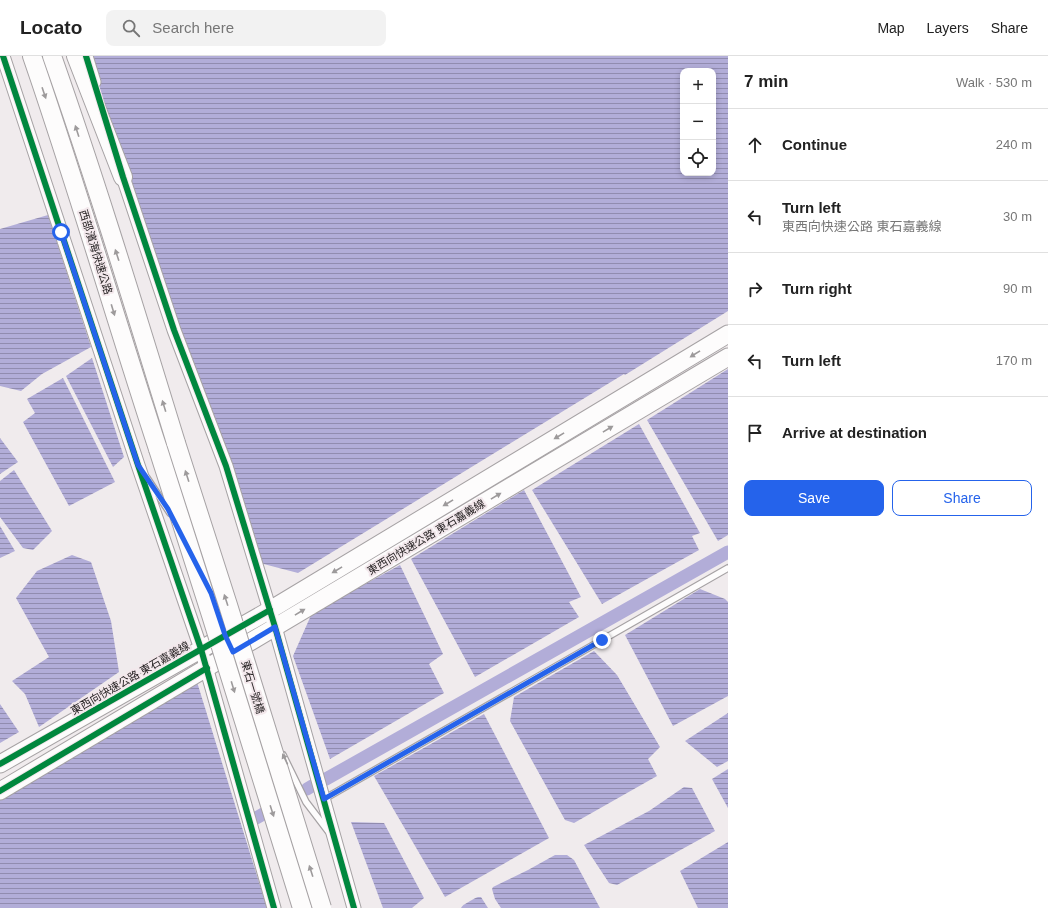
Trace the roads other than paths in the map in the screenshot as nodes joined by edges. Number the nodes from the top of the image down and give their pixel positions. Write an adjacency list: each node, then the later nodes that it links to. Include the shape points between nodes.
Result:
1 (3, 56): 11 (street)
2 (32, 56): 10 (highway, 西部濱海快速公路, one-way to 10)
3 (52, 56): 9 (highway, 西部濱海快速公路, one-way to 3)
4 (76, 56): 6 (highway)
5 (86, 56): 6 (street)
6 (123, 177): 16 (street, via 174,330 226,466)
7 (728, 334): 16 (main road, 東西向快速公路 東石嘉義線, one-way to 16)
8 (728, 357): 17 (main road, 東西向快速公路 東石嘉義線, one-way to 8)
9 (176, 443): 29 (highway, 東石一號橋, one-way to 9, bridge)
10 (158, 449): 28 (highway, 東石一號橋, one-way to 28, bridge)
11 (138, 465): 12 (lane); 19 (street)
12 (172, 516)
13 (176, 523): 15 (lane)
14 (728, 568): 25 (lane)
15 (208, 586)
16 (270, 610): 17 (street); 18 (main road, 東西向快速公路 東石嘉義線)
17 (275, 627): 18 (main road, 東西向快速公路 東石嘉義線); 25 (street)
18 (231, 641): 19 (main road, 東西向快速公路 東石嘉義線); 20 (main road, 東西向快速公路 東石嘉義線); 21 (lane)
19 (201, 649): 20 (street); 23 (main road, 東西向快速公路 東石嘉義線)
20 (207, 668): 24 (main road, 東西向快速公路 東石嘉義線); 27 (street)
21 (277, 744)
22 (280, 750): 26 (lane, one-way to 22, via 306,802)
23 (0, 764)
24 (0, 791)
25 (324, 799): 26 (street)
26 (335, 839): 30 (street)
27 (274, 908)
28 (302, 908)
29 (322, 908)
30 (354, 908)

